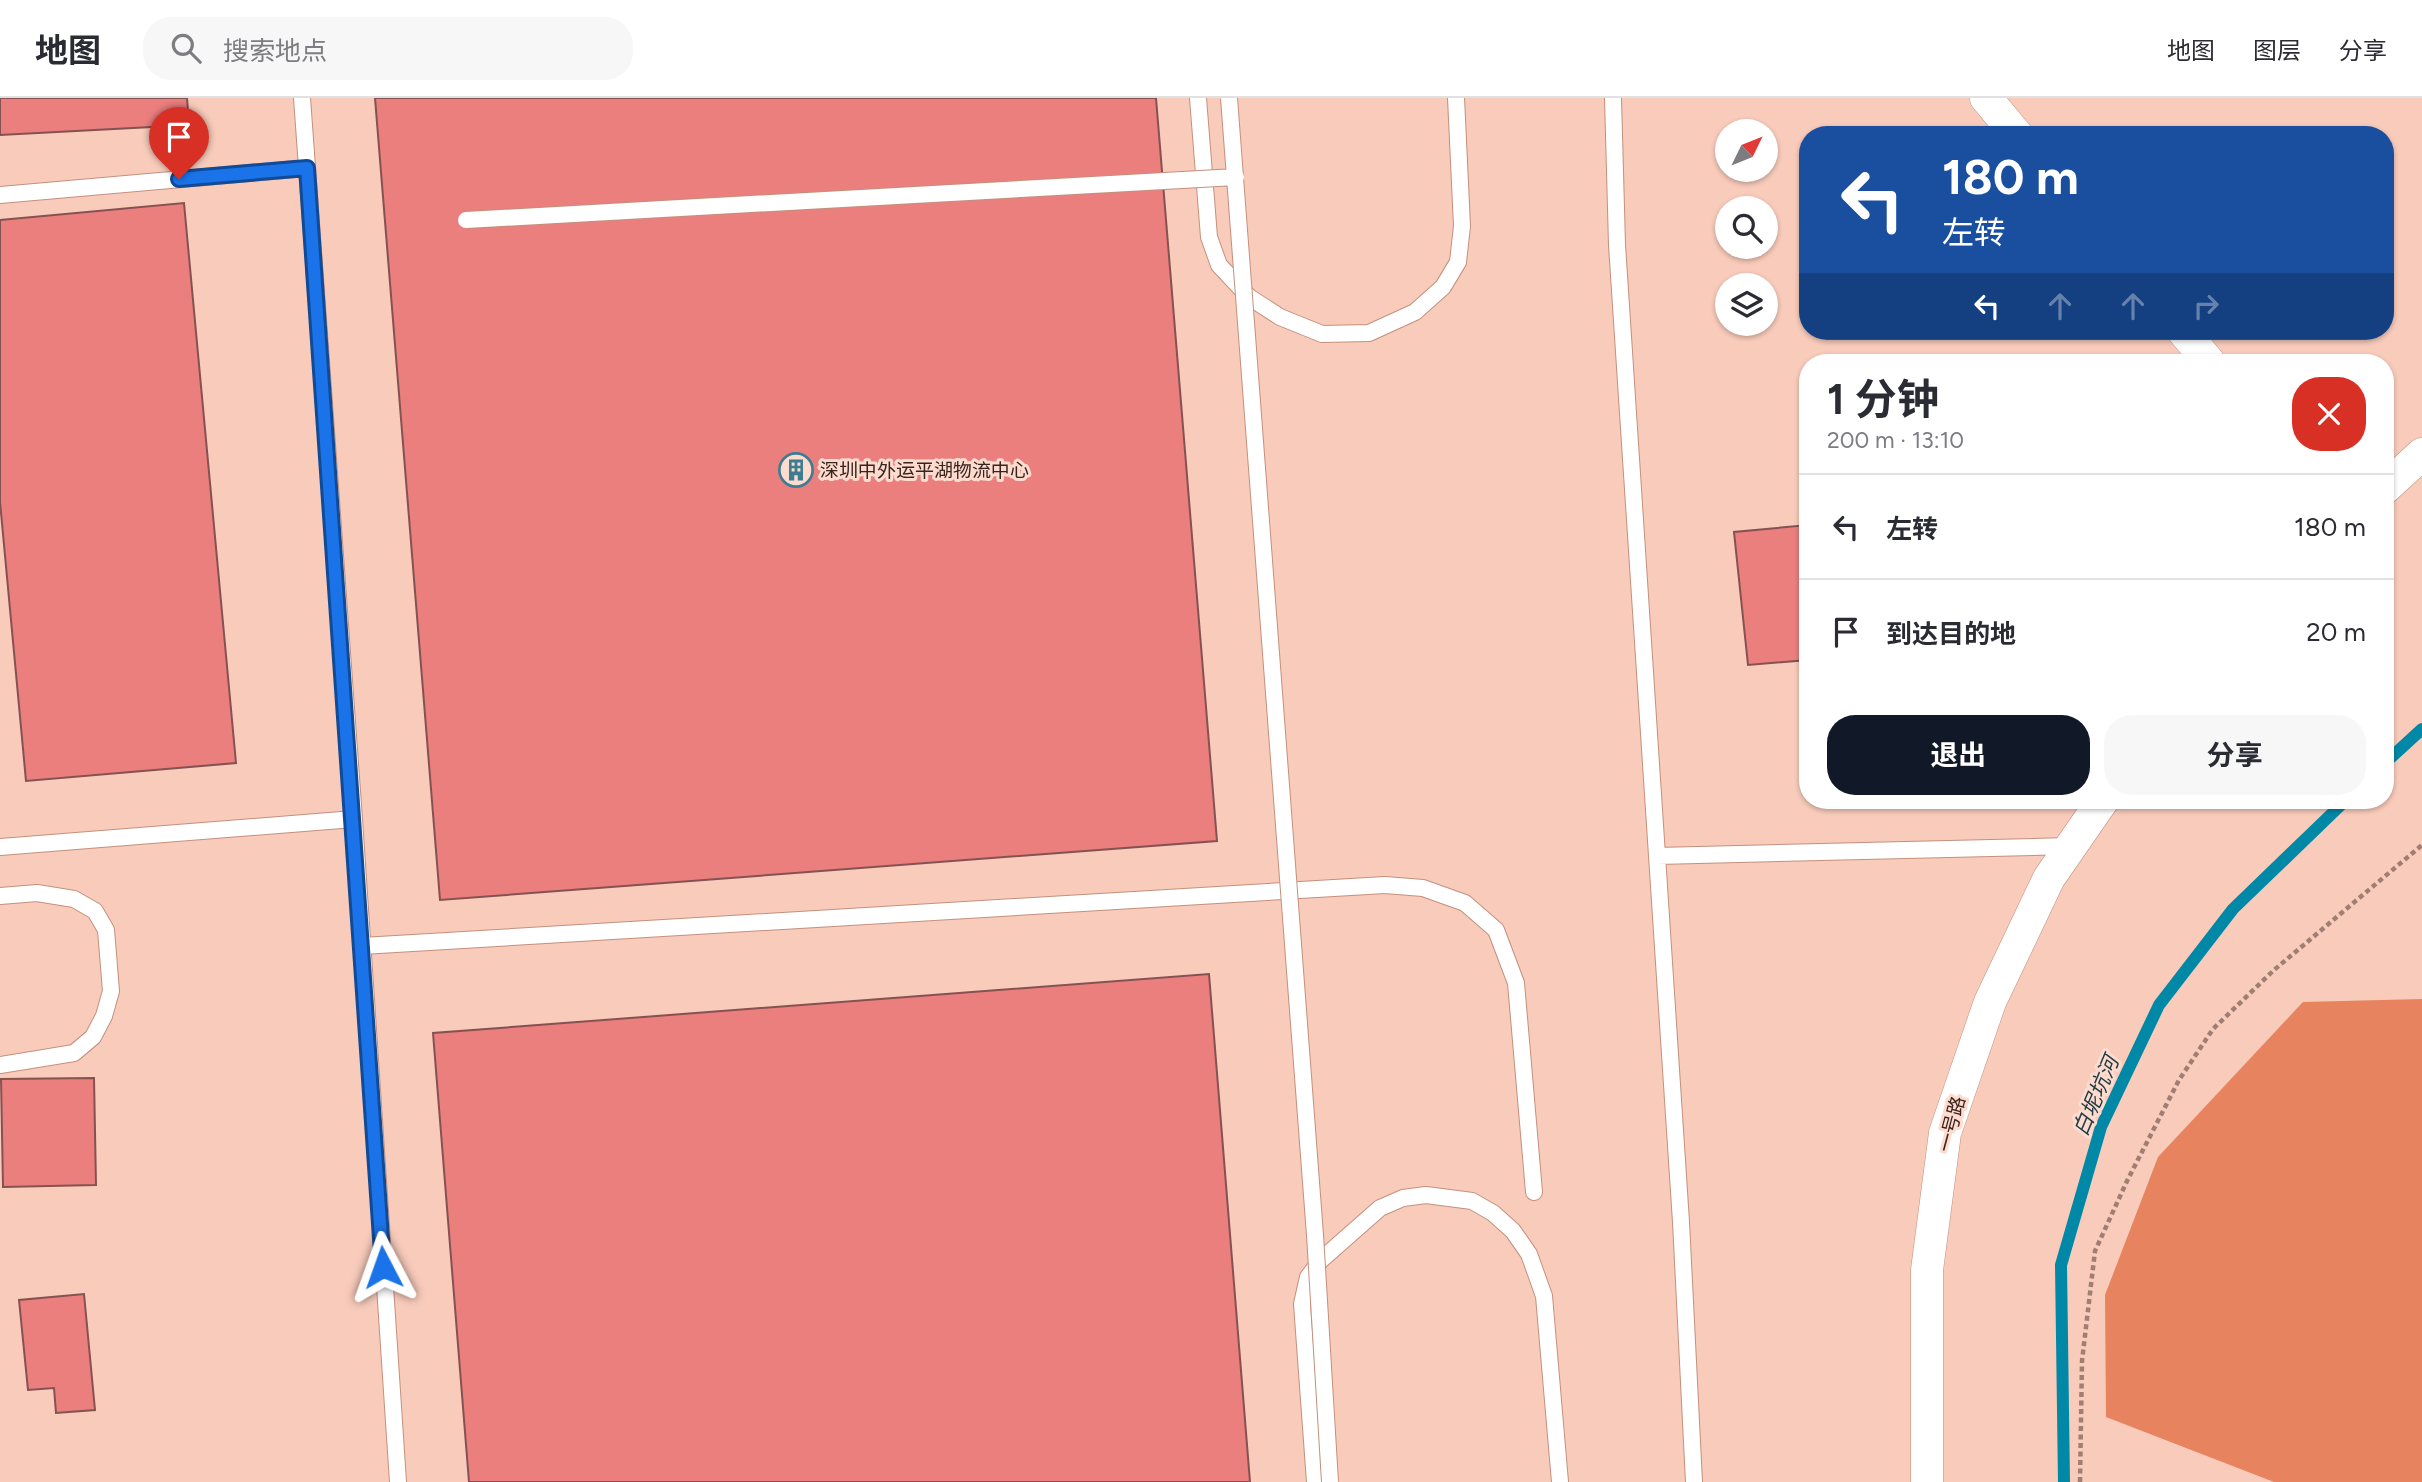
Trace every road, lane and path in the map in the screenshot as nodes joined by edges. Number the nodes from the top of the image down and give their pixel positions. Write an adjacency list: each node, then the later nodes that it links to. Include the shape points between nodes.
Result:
1 (302, 98): 8 (lane)
2 (1198, 98): 4 (lane, via 1209,237 1219,265 1249,297 1280,317 1322,334 1369,333 1415,312 1443,286 1458,262 1462,226)
3 (1229, 98): 9 (lane, bridge)
4 (1456, 98)
5 (1613, 98): 21 (lane, via 1618,245)
6 (1986, 98): 7 (street)
7 (2009, 126)
8 (307, 168): 10 (lane); 17 (lane)
9 (1236, 177): 11 (lane, bridge); 28 (lane, bridge)
10 (0, 195)
11 (466, 220)
12 (2191, 340): 13 (street)
13 (2202, 354)
14 (2422, 454): 15 (street)
15 (2394, 480)
16 (2096, 809): 19 (street, 一号路)
17 (354, 819): 20 (lane); 23 (lane)
18 (2422, 845): 32 (path, via 2265,978 2213,1029 2179,1080 2095,1251 2082,1361)
19 (2071, 846): 21 (lane); 31 (street, 一号路, via 2049,878 1990,1002 1945,1133 1927,1270)
20 (0, 847)
21 (1657, 856): 30 (lane)
22 (0, 896): 24 (lane, via 37,893 74,899 95,911 106,930 111,990 93,1037 74,1053)
23 (362, 946): 25 (lane, via 1371,886 1423,888 1465,903 1496,930 1516,983); 26 (lane)
24 (0, 1065)
25 (1534, 1192)
26 (398, 1482)
27 (1315, 1482): 29 (lane, via 1303,1304 1308,1277 1332,1249 1380,1208 1426,1195 1472,1201 1493,1213 1529,1254 1544,1296)
28 (1330, 1482)
29 (1560, 1482)
30 (1694, 1482)
31 (1927, 1482)
32 (2080, 1482)

